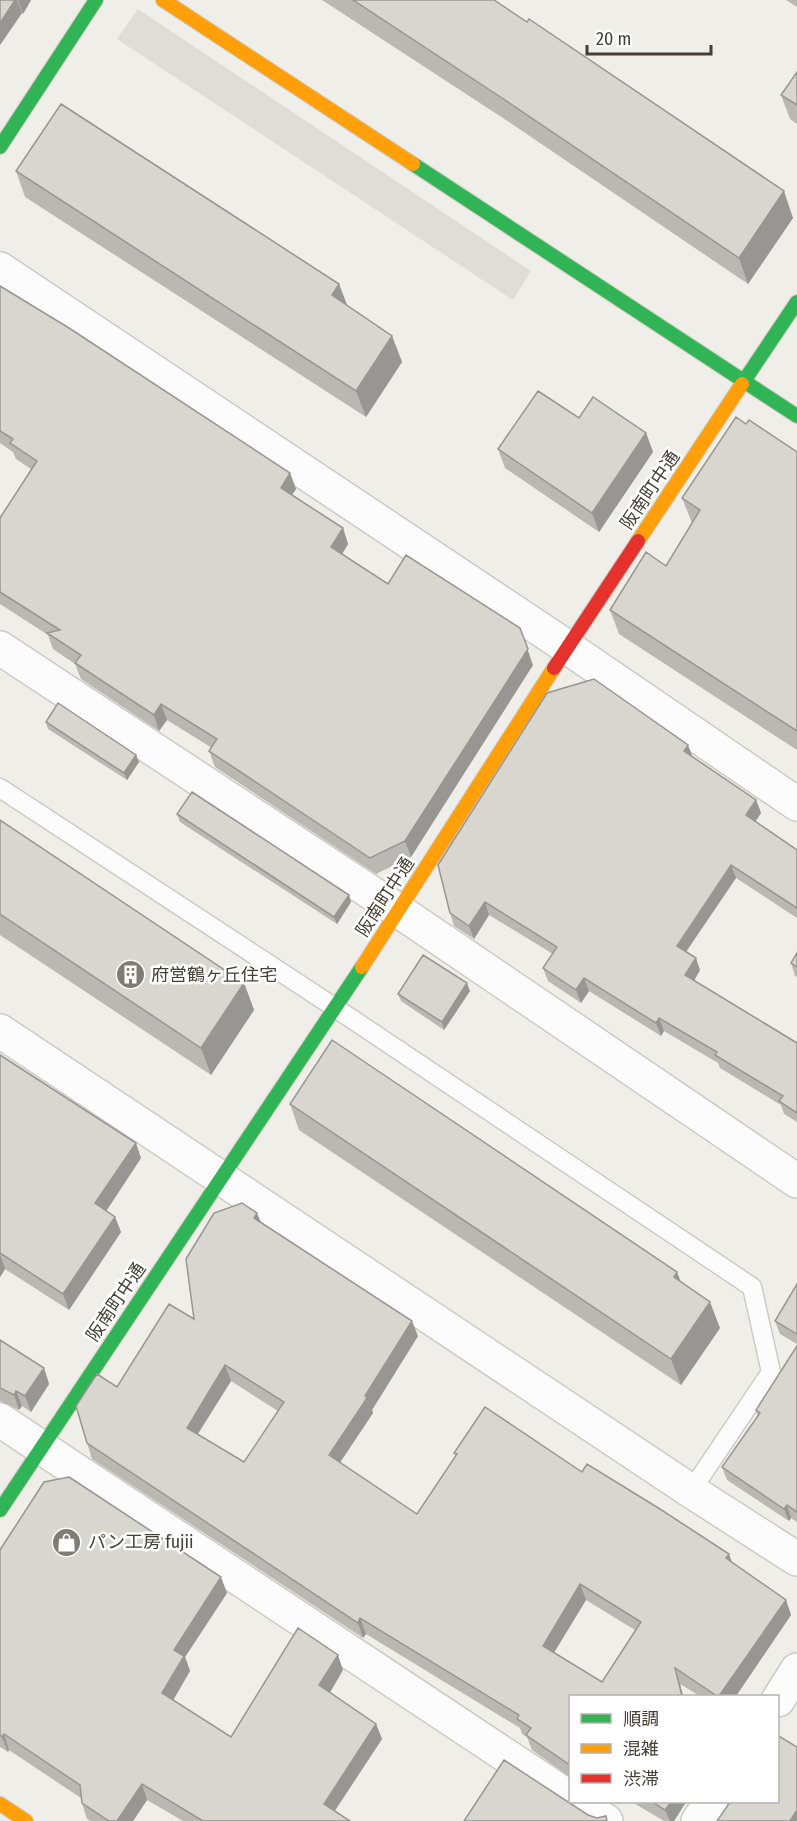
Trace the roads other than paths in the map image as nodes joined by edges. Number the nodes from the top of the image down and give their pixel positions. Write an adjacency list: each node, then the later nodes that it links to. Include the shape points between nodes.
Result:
1 (96, 0): 3 (street)
2 (163, 0): 6 (street)
3 (0, 147)
4 (0, 269): 8 (street)
5 (797, 302): 6 (street, 阪南町中通)
6 (745, 381): 7 (street); 8 (street, 阪南町中通)
7 (797, 416)
8 (567, 647): 11 (street); 12 (street, 阪南町中通)
9 (0, 648): 12 (street)
10 (0, 788): 13 (lane)
11 (797, 804)
12 (399, 910): 13 (street, 阪南町中通); 16 (street)
13 (334, 1007): 15 (street, 阪南町中通); 19 (lane, via 752,1287 771,1372)
14 (0, 1031): 15 (street)
15 (220, 1178): 18 (street, 阪南町中通); 19 (street)
16 (797, 1180)
17 (0, 1420): 18 (street)
18 (41, 1447): 20 (street, 阪南町中通); 24 (street)
19 (692, 1491): 21 (street)
20 (0, 1510)
21 (797, 1559)
22 (797, 1670): 23 (street)
23 (779, 1697)
24 (569, 1797)
25 (578, 1803): 29 (street)
26 (710, 1803): 30 (street)
27 (0, 1804): 28 (street)
28 (26, 1821)
29 (606, 1821)
30 (698, 1821)

